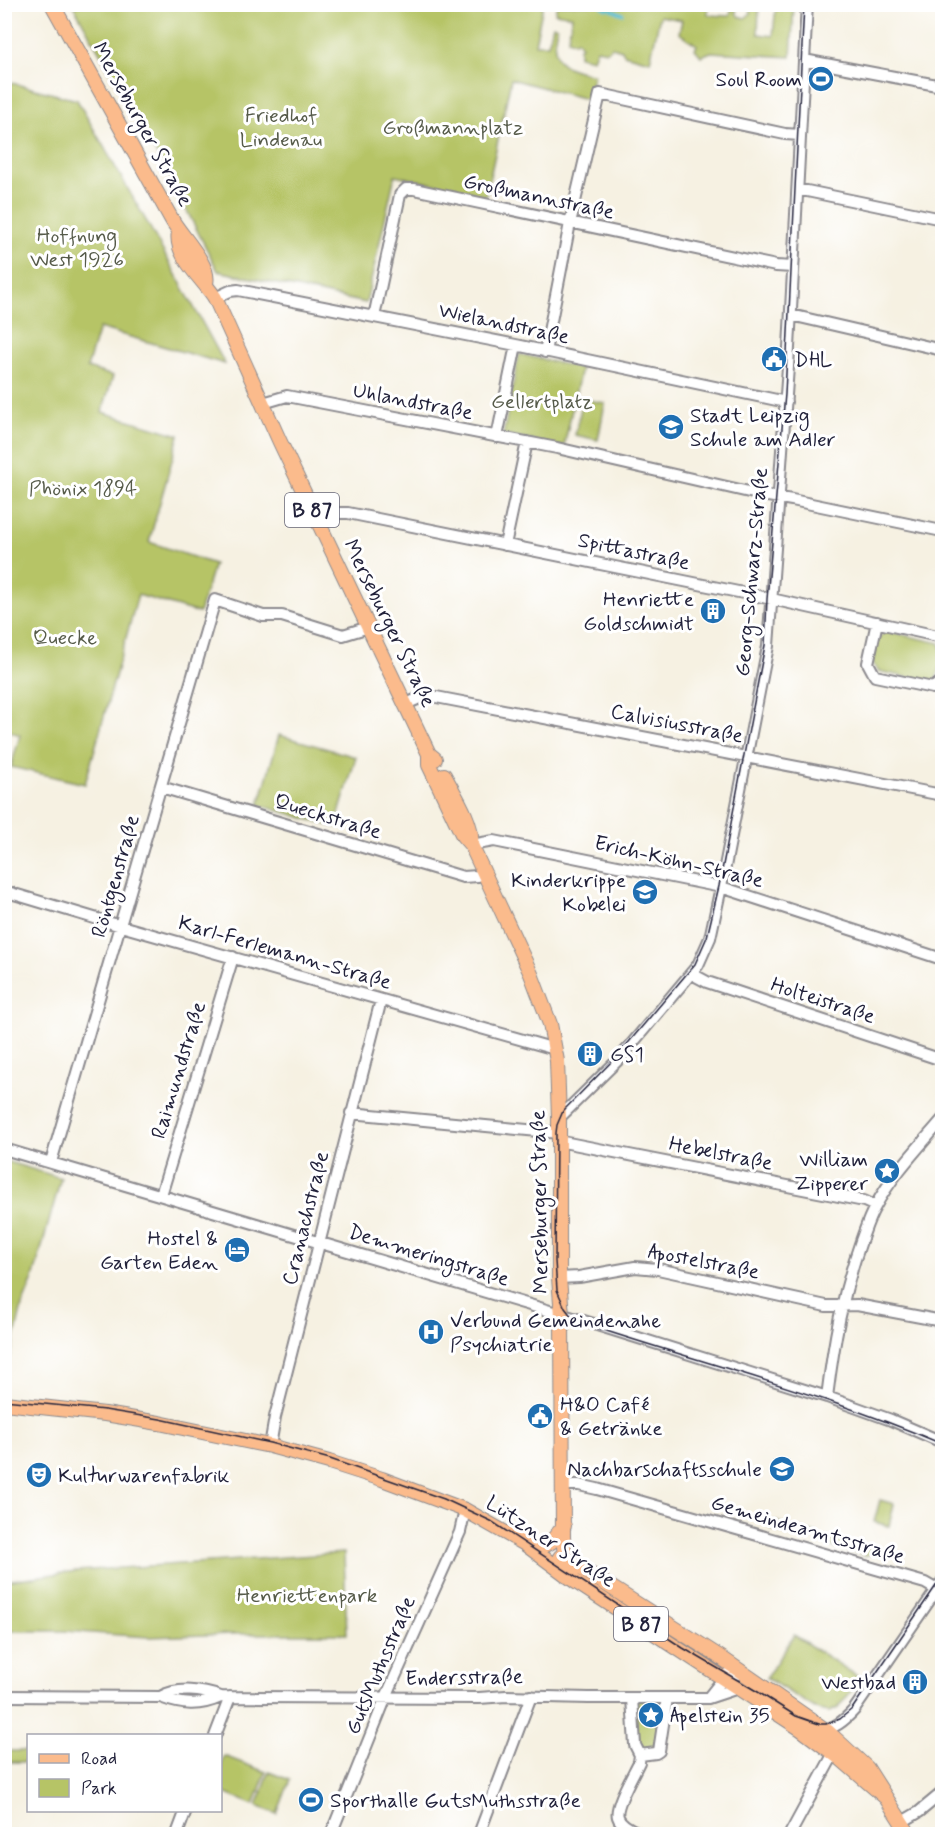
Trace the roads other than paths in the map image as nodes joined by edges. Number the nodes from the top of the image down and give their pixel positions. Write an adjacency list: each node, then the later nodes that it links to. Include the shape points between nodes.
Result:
1 (52, 4): 10 (main road, Merseburger Straße / B 87, via 179,232 178,241 193,270)
2 (807, 4): 3 (street, Georg-Schwarz-Straße)
3 (804, 60): 4 (street); 5 (street, Georg-Schwarz-Straße)
4 (942, 86)
5 (800, 135): 6 (street, Georg-Schwarz-Straße); 8 (street, via 600,94)
6 (798, 191): 7 (street); 9 (street, Georg-Schwarz-Straße)
7 (942, 219)
8 (570, 223): 9 (street, Großmannstraße); 12 (street, Großmannstraße, via 406,189 400,195); 15 (street)
9 (794, 267): 11 (street, Georg-Schwarz-Straße)
10 (215, 298): 12 (street, Wielandstraße, via 238,290); 17 (main road, Merseburger Straße / B 87)
11 (791, 315): 14 (street); 16 (street, Georg-Schwarz-Straße)
12 (374, 317): 13 (street, Wielandstraße)
13 (516, 345): 15 (street, Wielandstraße); 18 (street)
14 (942, 350)
15 (545, 351): 16 (street, Wielandstraße)
16 (786, 402): 20 (street, Georg-Schwarz-Straße)
17 (263, 404): 18 (street, Uhlandstraße, via 287,396); 21 (main road, Merseburger Straße / B 87)
18 (497, 437): 19 (street, Uhlandstraße)
19 (527, 442): 20 (street, Uhlandstraße); 23 (street)
20 (778, 498): 22 (street, Uhlandstraße); 24 (street, Georg-Schwarz-Straße)
21 (318, 521): 23 (street, Spittastraße, via 348,513); 26 (main road, Merseburger Straße / B 87)
22 (942, 531)
23 (505, 545): 24 (street, Spittastraße)
24 (771, 599): 25 (street, Spittastraße); 30 (street, Georg-Schwarz-Straße, via 768,646)
25 (878, 622): 27 (street, Spittastraße); 28 (street, via 868,663 875,676 933,688)
26 (369, 627): 29 (main road, Merseburger Straße / B 87); 31 (street, Röntgenstraße, via 343,635 215,600)
27 (942, 637)
28 (942, 681)
29 (406, 704): 30 (street, Calvisiusstraße, via 431,696); 33 (main road, Merseburger Straße / B 87, via 429,754 462,810)
30 (747, 756): 32 (street, Calvisiusstraße); 35 (street, Georg-Schwarz-Straße)
31 (161, 786): 34 (street, Queckstraße, via 463,877); 37 (street, Röntgenstraße)
32 (942, 795)
33 (471, 845): 34 (main road, Merseburger Straße / B 87); 35 (street, Erich-Köhn-Straße, via 494,841)
34 (484, 873): 42 (main road, Merseburger Straße / B 87, via 531,974)
35 (722, 887): 39 (street, Erich-Köhn-Straße); 40 (street, Georg-Schwarz-Straße, via 710,938)
36 (4, 891): 37 (street, Karl-Ferlemann-Straße)
37 (121, 926): 38 (street, Karl-Ferlemann-Straße); 49 (street, Röntgenstraße)
38 (232, 957): 41 (street, Karl-Ferlemann-Straße); 50 (street, Raimundstraße)
39 (942, 959)
40 (692, 974): 43 (street, Holteistraße); 45 (street, Georg-Schwarz-Straße, via 619,1059)
41 (381, 1000): 42 (street, Karl-Ferlemann-Straße); 44 (street, Cranachstraße)
42 (555, 1049): 45 (main road, Merseburger Straße / B 87)
43 (942, 1060)
44 (351, 1113): 47 (street, Hebelstraße); 52 (street, Cranachstraße)
45 (559, 1118): 47 (main road, Merseburger Straße / B 87)
46 (942, 1120): 51 (street)
47 (558, 1137): 51 (street, Hebelstraße); 53 (main road, Merseburger Straße / B 87)
48 (4, 1149): 49 (street, Demmeringstraße)
49 (51, 1162): 50 (street, Demmeringstraße)
50 (161, 1195): 52 (street, Demmeringstraße)
51 (875, 1206): 54 (street)
52 (320, 1243): 55 (street, Demmeringstraße); 60 (street, Cranachstraße)
53 (559, 1278): 54 (street, Apostelstraße, via 635,1267 657,1269); 55 (main road, Merseburger Straße / B 87)
54 (841, 1306): 56 (street, Apostelstraße, via 857,1305); 57 (street)
55 (562, 1315): 57 (street, Demmeringstraße); 61 (main road, Merseburger Straße / B 87)
56 (942, 1321)
57 (827, 1397): 59 (street, Demmeringstraße)
58 (4, 1403): 60 (main road, Lützner Straße, via 115,1415)
59 (942, 1442)
60 (270, 1446): 62 (main road, Lützner Straße, via 382,1479)
61 (563, 1485): 63 (main road, Merseburger Straße / B 87); 68 (street, Gemeindeamtsstraße, via 579,1485 638,1500)
62 (465, 1510): 64 (main road, Lützner Straße); 75 (street, GutsMuthsstraße, via 460,1532)
63 (564, 1526): 65 (main road); 66 (main road, Merseburger Straße / B 87)
64 (525, 1544): 65 (main road); 67 (main road, Lützner Straße)
65 (539, 1550): 66 (main road, Lützner Straße)
66 (565, 1559): 67 (main road, Merseburger Straße / B 87); 70 (main road, Lützner Straße / B 87)
67 (567, 1576): 69 (main road, Lützner Straße / B 87)
68 (940, 1586): 80 (street, via 854,1710 840,1724)
69 (723, 1678): 70 (street, via 735,1673); 71 (main road, Lützner Straße / B 87); 78 (street)
70 (750, 1678): 80 (main road, Lützner Straße / B 87)
71 (738, 1688): 78 (street, Endersstraße); 79 (main road, Lützner Straße / B 87)
72 (4, 1696): 74 (street, Endersstraße, via 160,1696 178,1703 207,1703)
73 (531, 1696): 75 (street, Endersstraße); 76 (street, Endersstraße); 90 (street)
74 (225, 1697): 75 (street, Endersstraße); 81 (street)
75 (386, 1697): 89 (street, GutsMuthsstraße)
76 (632, 1698): 77 (street, Endersstraße); 83 (street)
77 (667, 1698): 78 (street, Endersstraße); 83 (street, via 659,1751)
78 (708, 1698)
79 (801, 1728): 80 (street); 82 (main road, Lützner Straße / B 87)
80 (826, 1730): 85 (main road, Lützner Straße / B 87, via 867,1768)
81 (216, 1734)
82 (834, 1753): 85 (main road, Lützner Straße / B 87); 92 (street)
83 (640, 1755): 91 (street, via 617,1809 624,1825)
84 (942, 1793): 87 (street)
85 (885, 1797): 87 (main road, Lützner Straße / B 87)
86 (185, 1812): 88 (street)
87 (902, 1822): 93 (main road, Lützner Straße / B 87)
88 (177, 1834)
89 (331, 1834)
90 (479, 1834)
91 (641, 1834)
92 (790, 1834)
93 (909, 1834)

